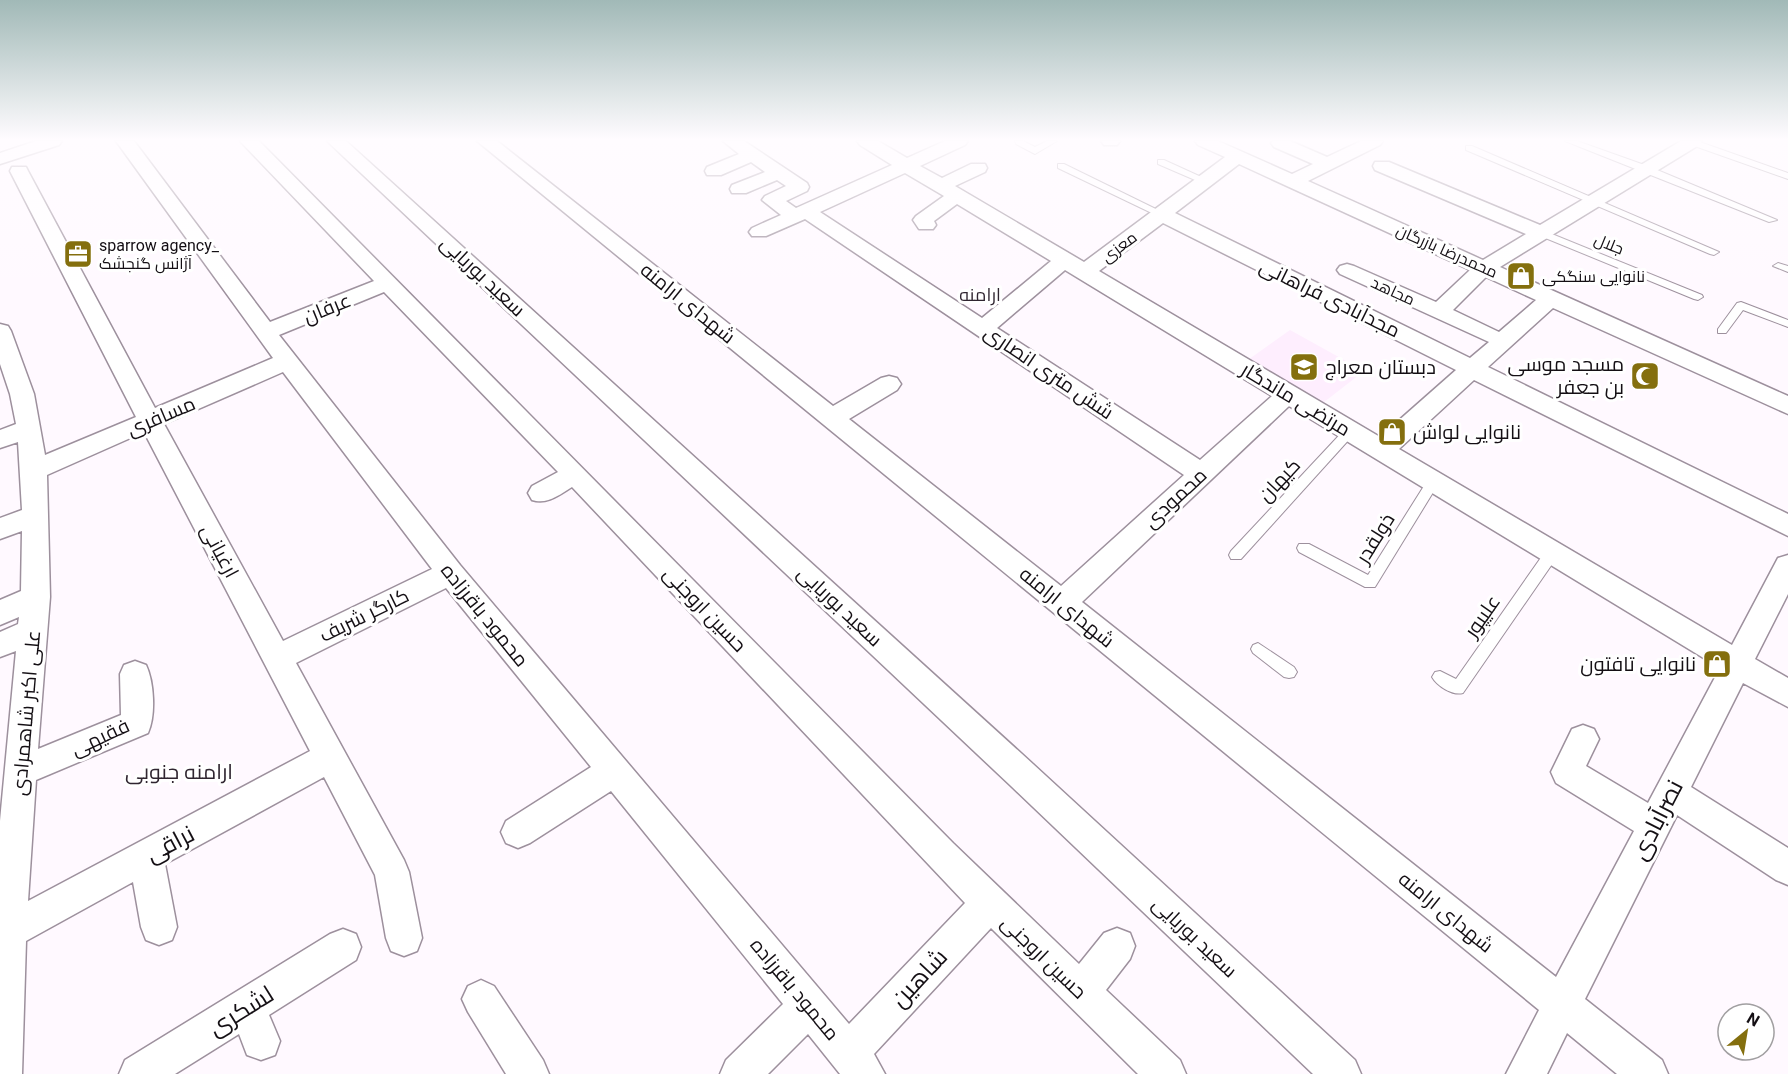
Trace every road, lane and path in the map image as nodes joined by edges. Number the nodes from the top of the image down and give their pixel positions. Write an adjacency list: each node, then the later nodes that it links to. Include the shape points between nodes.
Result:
1 (37, 191): 44 (street, ارغیانی)
2 (162, 191): 35 (street, محمود باقرزاده)
3 (297, 191): 28 (street, حسین اروجنی)
4 (390, 191): 101 (street, سعید بوریایی)
5 (549, 191): 43 (street, شهدای ارامنه)
6 (791, 191): 18 (street, شش متری انصاری, via 772,200)
7 (849, 191): 18 (street)
8 (948, 191): 21 (street, via 923,220)
9 (951, 191): 25 (street, مرتضی ماندگار)
10 (1113, 191): 19 (lane)
11 (1192, 191): 19 (street, معزی)
12 (1315, 191): 26 (street, محمدرضا بازرگان)
13 (1441, 191): 23 (street)
14 (1574, 191): 17 (lane)
15 (1611, 191): 17 (street, مجاهد)
16 (1701, 191): 20 (lane)
17 (1596, 200): 23 (street, مجاهد); 24 (lane)
18 (801, 213): 22 (street); 33 (street, شش متری انصاری)
19 (1161, 214): 25 (street, معزی); 39 (street, مجدآبادی فراهانی)
20 (1772, 220)
21 (926, 225)
22 (759, 232)
23 (1542, 233): 26 (street, مجاهد); 29 (lane, جلال)
24 (1714, 252)
25 (1075, 266): 33 (street, معزی); 41 (street, مرتضی ماندگار)
26 (1484, 268): 30 (street, محمدرضا بازرگان); 31 (street, مجاهد)
27 (1347, 270): 31 (street, مجاهد)
28 (387, 284): 35 (street, عرفان); 50 (street, حسین اروجنی)
29 (1698, 297)
30 (1551, 298): 39 (street); 42 (street, محمدرضا بازرگان)
31 (1439, 312): 36 (street, مجاهد)
32 (1788, 324): 34 (lane, via 1741,305)
33 (983, 328): 51 (street, شش متری انصاری)
34 (1722, 331)
35 (266, 332): 38 (street, محمود باقرزاده)
36 (1490, 335)
37 (3, 348): 45 (street, علی اکبر شاهمرادی, via 25,404)
38 (287, 361): 44 (street, مسافری); 61 (street, محمود باقرزاده)
39 (1473, 369): 48 (street); 55 (street, مجدآبادی فراهانی)
40 (889, 384): 43 (street)
41 (1288, 394): 46 (street, مرتضی ماندگار); 51 (street, محمودی)
42 (1788, 406)
43 (832, 418): 63 (street, شهدای ارامنه)
44 (150, 421): 49 (street, مسافری); 68 (street, ارغیانی)
45 (29, 429): 47 (street); 49 (street, علی اکبر شاهمرادی)
46 (1350, 431): 48 (street, مرتضی ماندگار); 59 (lane, کیهان)
47 (0, 439)
48 (1382, 450): 52 (street, مرتضی ماندگار)
49 (34, 470): 54 (street, علی اکبر شاهمرادی)
50 (575, 474): 53 (street); 83 (street, حسین اروجنی)
51 (1202, 474): 63 (street, محمودی)
52 (1434, 482): 57 (lane, ذولقدر, via 1370,583); 58 (street, مرتضی ماندگار)
53 (541, 493)
54 (36, 515): 56 (street); 62 (street, علی اکبر شاهمرادی)
55 (1788, 526)
56 (0, 529)
57 (1304, 548)
58 (1552, 553): 69 (street, مرتضی ماندگار); 72 (lane, علیپور, via 1458,688)
59 (1236, 555)
60 (1788, 566): 69 (street, نصرآبادی)
61 (450, 573): 68 (street, کارگر شریف); 77 (street, محمود باقرزاده)
62 (36, 597): 64 (street); 65 (street, علی اکبر شاهمرادی)
63 (1062, 603): 91 (street, شهدای ارامنه)
64 (0, 613)
65 (33, 630): 66 (street); 76 (street, علی اکبر شاهمرادی)
66 (0, 645)
67 (1258, 649): 70 (lane)
68 (277, 658): 75 (street, ارغیانی)
69 (1737, 664): 73 (street, مرتضی ماندگار); 78 (street, نصرآبادی)
70 (1289, 672)
71 (135, 674): 76 (street, فقیهی, via 137,723)
72 (1440, 677)
73 (1788, 694)
74 (1583, 740): 79 (street, via 1568,772)
75 (330, 756): 81 (street, نراقی); 86 (street, ارغیانی, via 392,872)
76 (21, 771): 85 (street, علی اکبر شاهمرادی)
77 (614, 771): 80 (street); 92 (street, محمود باقرزاده)
78 (1671, 792): 79 (street, نصرآبادی); 82 (street)
79 (1654, 825): 91 (street, نصرآبادی)
80 (518, 832)
81 (146, 856): 84 (street); 85 (street, نراقی)
82 (1788, 868)
83 (989, 904): 89 (street, حسین اروجنی); 95 (street, شاهین)
84 (159, 927)
85 (9, 931): 96 (street, علی اکبر شاهمرادی)
86 (404, 938)
87 (1117, 946): 89 (street)
88 (343, 947): 93 (street, لشکری)
89 (1081, 992): 100 (street, حسین اروجنی)
90 (481, 999): 98 (street)
91 (1561, 1005): 102 (street, نصرآبادی); 103 (street, شهدای ارامنه)
92 (809, 1006): 95 (street, محمود باقرزاده); 99 (street)
93 (246, 1007): 94 (street); 97 (street, لشکری)
94 (261, 1041)
95 (857, 1064)
96 (2, 1074)
97 (139, 1074)
98 (529, 1074)
99 (740, 1074)
100 (1165, 1074)
101 (1341, 1074)
102 (1526, 1074)
103 (1648, 1074)

